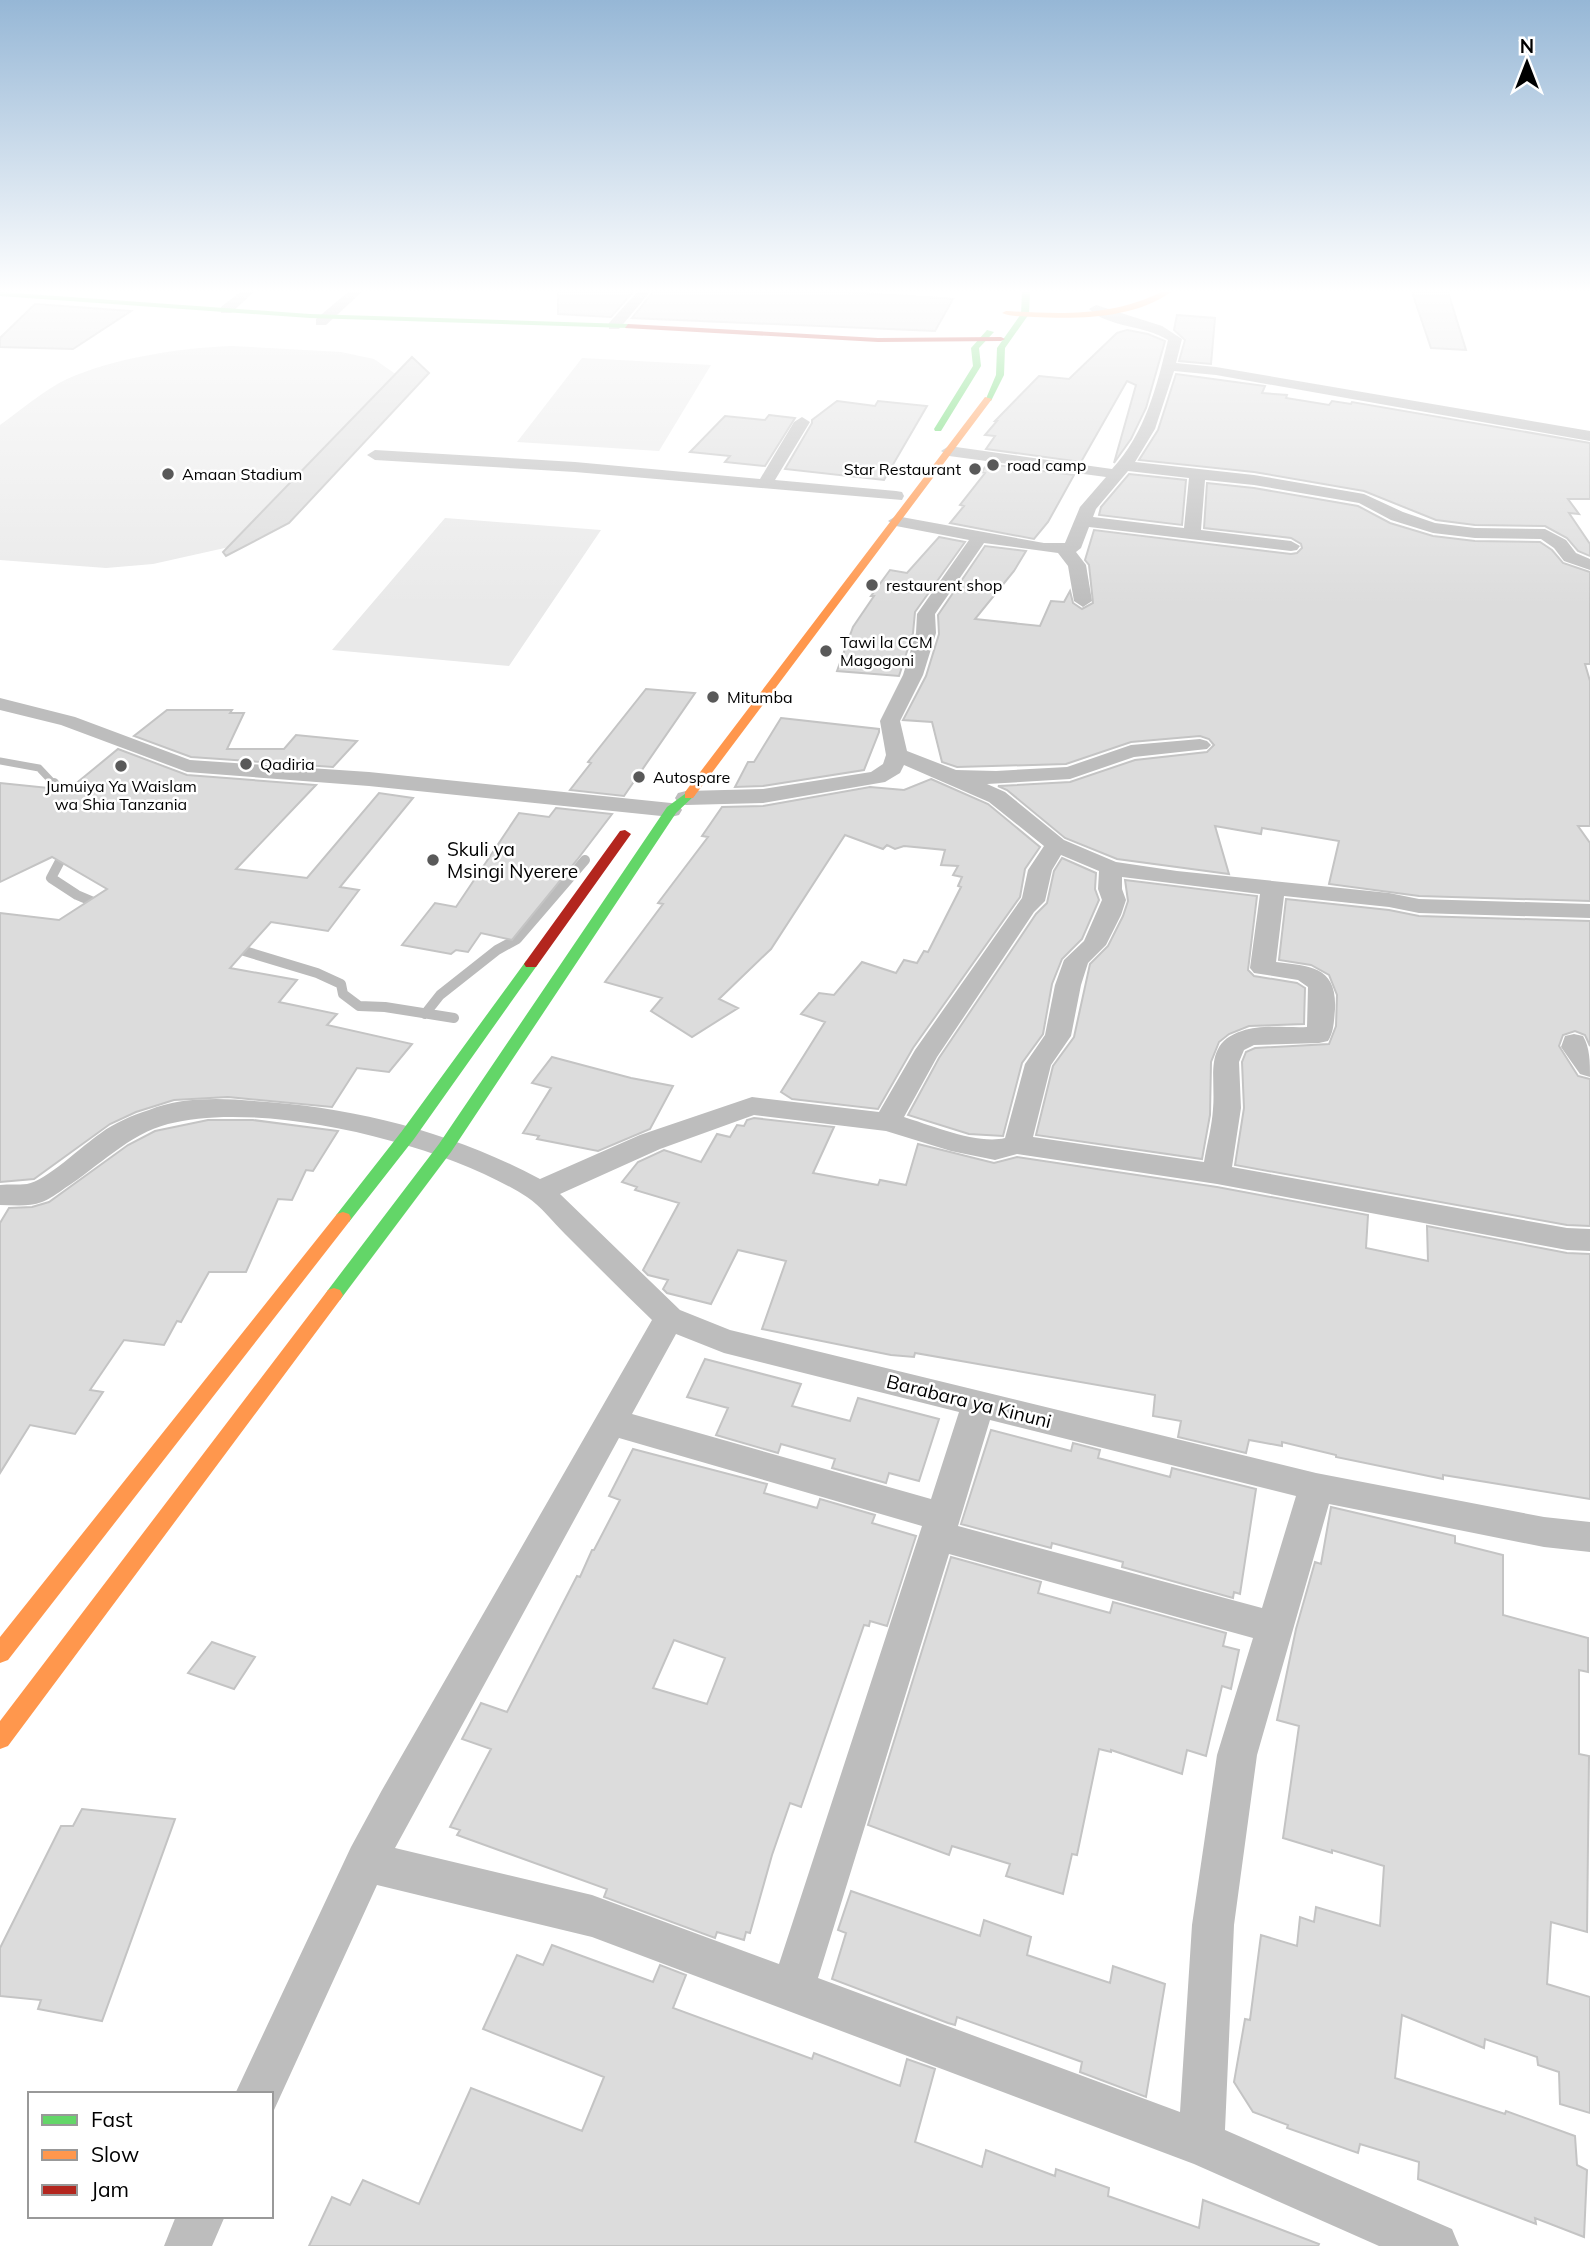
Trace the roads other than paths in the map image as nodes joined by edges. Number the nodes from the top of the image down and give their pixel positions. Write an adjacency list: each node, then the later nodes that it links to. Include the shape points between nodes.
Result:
1 (958, 397): 7 (main road)
2 (990, 397): 8 (main road)
3 (1159, 397): 10 (street, via 1149,425)
4 (1365, 397): 6 (street)
5 (802, 422): 12 (street)
6 (1590, 436)
7 (933, 437)
8 (949, 451): 10 (street); 14 (main road)
9 (375, 455): 12 (street)
10 (1120, 470): 11 (street); 15 (street, via 1088,507)
11 (1197, 474): 17 (street); 21 (street, via 1364,499 1433,528 1545,534 1570,557)
12 (766, 482): 13 (street)
13 (900, 490): 16 (main road)
14 (896, 521): 18 (street); 28 (main road)
15 (1083, 521): 17 (street); 20 (street, via 1072,548)
16 (871, 527)
17 (1192, 534): 19 (street)
18 (982, 537): 20 (street); 25 (street, via 926,614 926,633 913,676 890,722)
19 (1291, 546)
20 (1065, 550): 22 (street, via 1077,565)
21 (1590, 565)
22 (1083, 601)
23 (0, 704): 27 (street, via 68,721 187,766)
24 (1200, 745): 26 (street, via 1131,751 1070,773)
25 (897, 755): 26 (street); 28 (street, via 892,768 877,777 763,796)
26 (953, 776): 29 (street, via 997,797)
27 (648, 802): 28 (street); 36 (main road)
28 (678, 804): 38 (main road)
29 (1056, 845): 30 (street); 35 (street, via 1040,870 1033,901 924,1056)
30 (1111, 868): 31 (street); 37 (street, via 1114,900 1109,915 1094,945 1077,960 1058,1035 1038,1064)
31 (1273, 888): 32 (street, via 1419,906); 39 (street, via 1263,968 1312,974 1319,981 1323,1000 1319,1035 1249,1037 1233,1045 1226,1062 1227,1108)
32 (1590, 911)
33 (1574, 1042): 34 (street)
34 (1590, 1068)
35 (887, 1122): 37 (street, via 995,1150); 40 (street, via 752,1106 650,1142)
36 (408, 1135): 38 (street, Barabara ya Kinuni); 41 (street, Barabara ya Kinuni, via 304,1113 193,1110 159,1116 113,1138 35,1194); 50 (main road)
37 (1017, 1144): 39 (street)
38 (444, 1148): 40 (street, Barabara ya Kinuni); 51 (main road)
39 (1217, 1174): 42 (street)
40 (539, 1191): 43 (street, Barabara ya Kinuni)
41 (0, 1195)
42 (1590, 1240)
43 (668, 1318): 44 (street, Barabara ya Kinuni, via 724,1341); 45 (street)
44 (979, 1404): 46 (street, Barabara ya Kinuni); 47 (street)
45 (611, 1422): 47 (street); 52 (street)
46 (1317, 1487): 48 (street, Barabara ya Kinuni); 49 (street)
47 (940, 1526): 49 (street); 53 (street)
48 (1590, 1537)
49 (1275, 1628): 55 (street, via 1235,1769 1213,1925)
50 (0, 1653)
51 (0, 1739)
52 (366, 1862): 53 (street, via 592,1916); 54 (street)
53 (793, 1989): 55 (street)
54 (259, 2092)
55 (1201, 2143): 58 (street)
56 (200, 2218): 57 (street)
57 (188, 2246)
58 (1435, 2246)

